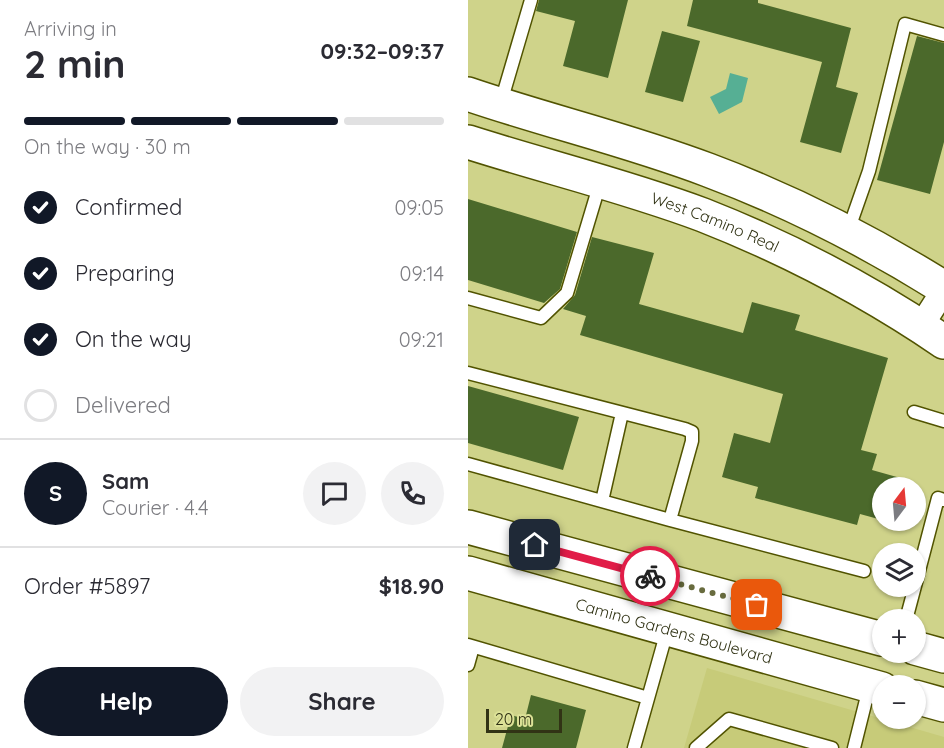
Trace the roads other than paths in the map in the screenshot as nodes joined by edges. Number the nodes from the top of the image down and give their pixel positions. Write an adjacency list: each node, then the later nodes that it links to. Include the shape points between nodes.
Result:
1 (531, 0): 4 (lane)
2 (944, 35): 7 (lane, via 905,24 869,171)
3 (468, 94): 4 (street)
4 (500, 105): 7 (street, via 706,169)
5 (468, 142): 6 (street, West Camino Real)
6 (601, 182): 9 (lane, via 567,293 541,318); 10 (street, West Camino Real, via 658,199 805,260)
7 (848, 232): 8 (street)
8 (944, 289): 10 (street)
9 (468, 298)
10 (932, 334)
11 (468, 373): 13 (lane)
12 (914, 412): 14 (lane)
13 (622, 413): 17 (lane); 18 (lane, via 692,432)
14 (944, 421)
15 (468, 464): 17 (lane)
16 (944, 500): 20 (lane, via 938,498)
17 (602, 501): 18 (lane)
18 (670, 520): 21 (lane)
19 (468, 526): 23 (street)
20 (926, 544)
21 (864, 571)
22 (468, 573): 24 (street, Camino Gardens Boulevard)
23 (779, 611): 25 (street); 28 (street)
24 (668, 628): 28 (street, Camino Gardens Boulevard); 32 (lane)
25 (872, 636)
26 (471, 646): 30 (lane); 32 (lane)
27 (926, 651): 29 (street)
28 (768, 655): 31 (street, Camino Gardens Boulevard)
29 (944, 656)
30 (468, 665)
31 (872, 686)
32 (648, 698): 36 (lane)
33 (872, 698): 39 (lane)
34 (926, 701): 35 (street)
35 (944, 705)
36 (634, 748)
37 (696, 748): 38 (lane, via 729,719)
38 (832, 748)
39 (854, 748)

